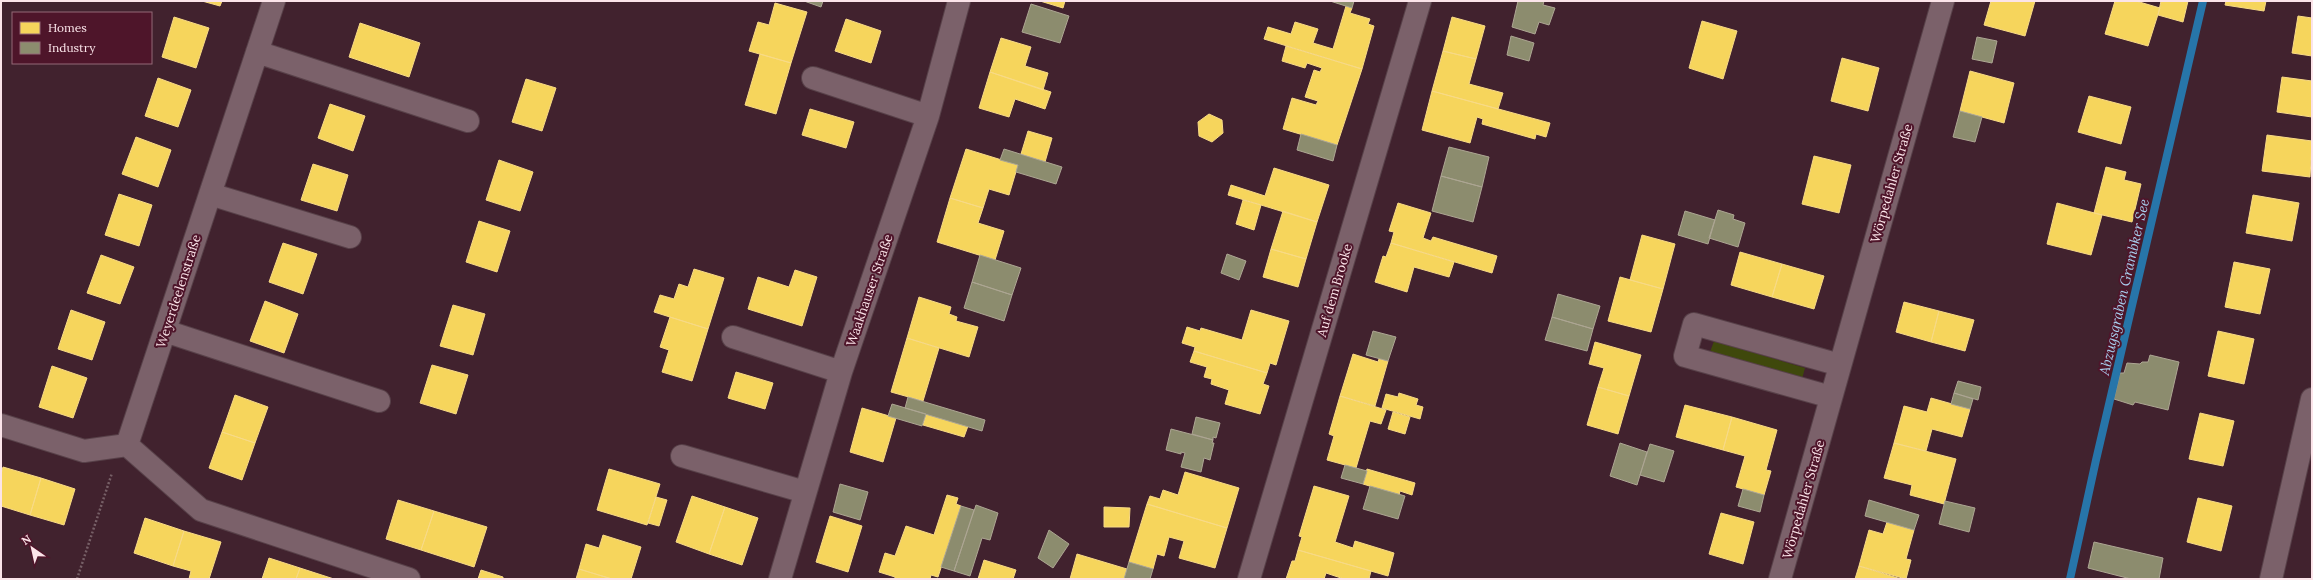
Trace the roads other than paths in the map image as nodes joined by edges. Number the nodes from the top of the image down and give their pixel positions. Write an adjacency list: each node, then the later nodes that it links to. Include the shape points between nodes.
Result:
1 (274, 1): 5 (street, Weyerdeelenstraße)
2 (959, 1): 7 (street, Waakhauser Straße)
3 (1420, 1): 24 (street, Auf dem Brooke)
4 (1944, 1): 13 (street, Wörpedahler Straße)
5 (257, 52): 8 (street); 9 (street, Weyerdeelenstraße)
6 (813, 78): 7 (street)
7 (928, 116): 14 (street, Waakhauser Straße)
8 (468, 121)
9 (210, 194): 10 (street); 11 (street, Weyerdeelenstraße)
10 (350, 237)
11 (165, 331): 17 (street); 19 (street, Weyerdeelenstraße)
12 (733, 337): 14 (street)
13 (1840, 365): 15 (street, Wörpedahler Straße); 15 (street, via 1694,324 1686,356)
14 (841, 372): 21 (street, Waakhauser Straße)
15 (1831, 397): 25 (street, Wörpedahler Straße)
16 (2312, 399): 26 (street)
17 (379, 401)
18 (1, 425): 19 (street, via 84,451)
19 (127, 445): 22 (street, via 201,510)
20 (682, 456): 21 (street)
21 (805, 492): 23 (street, Waakhauser Straße)
22 (409, 579)
23 (780, 579)
24 (1249, 579)
25 (1780, 579)
26 (2271, 579)

